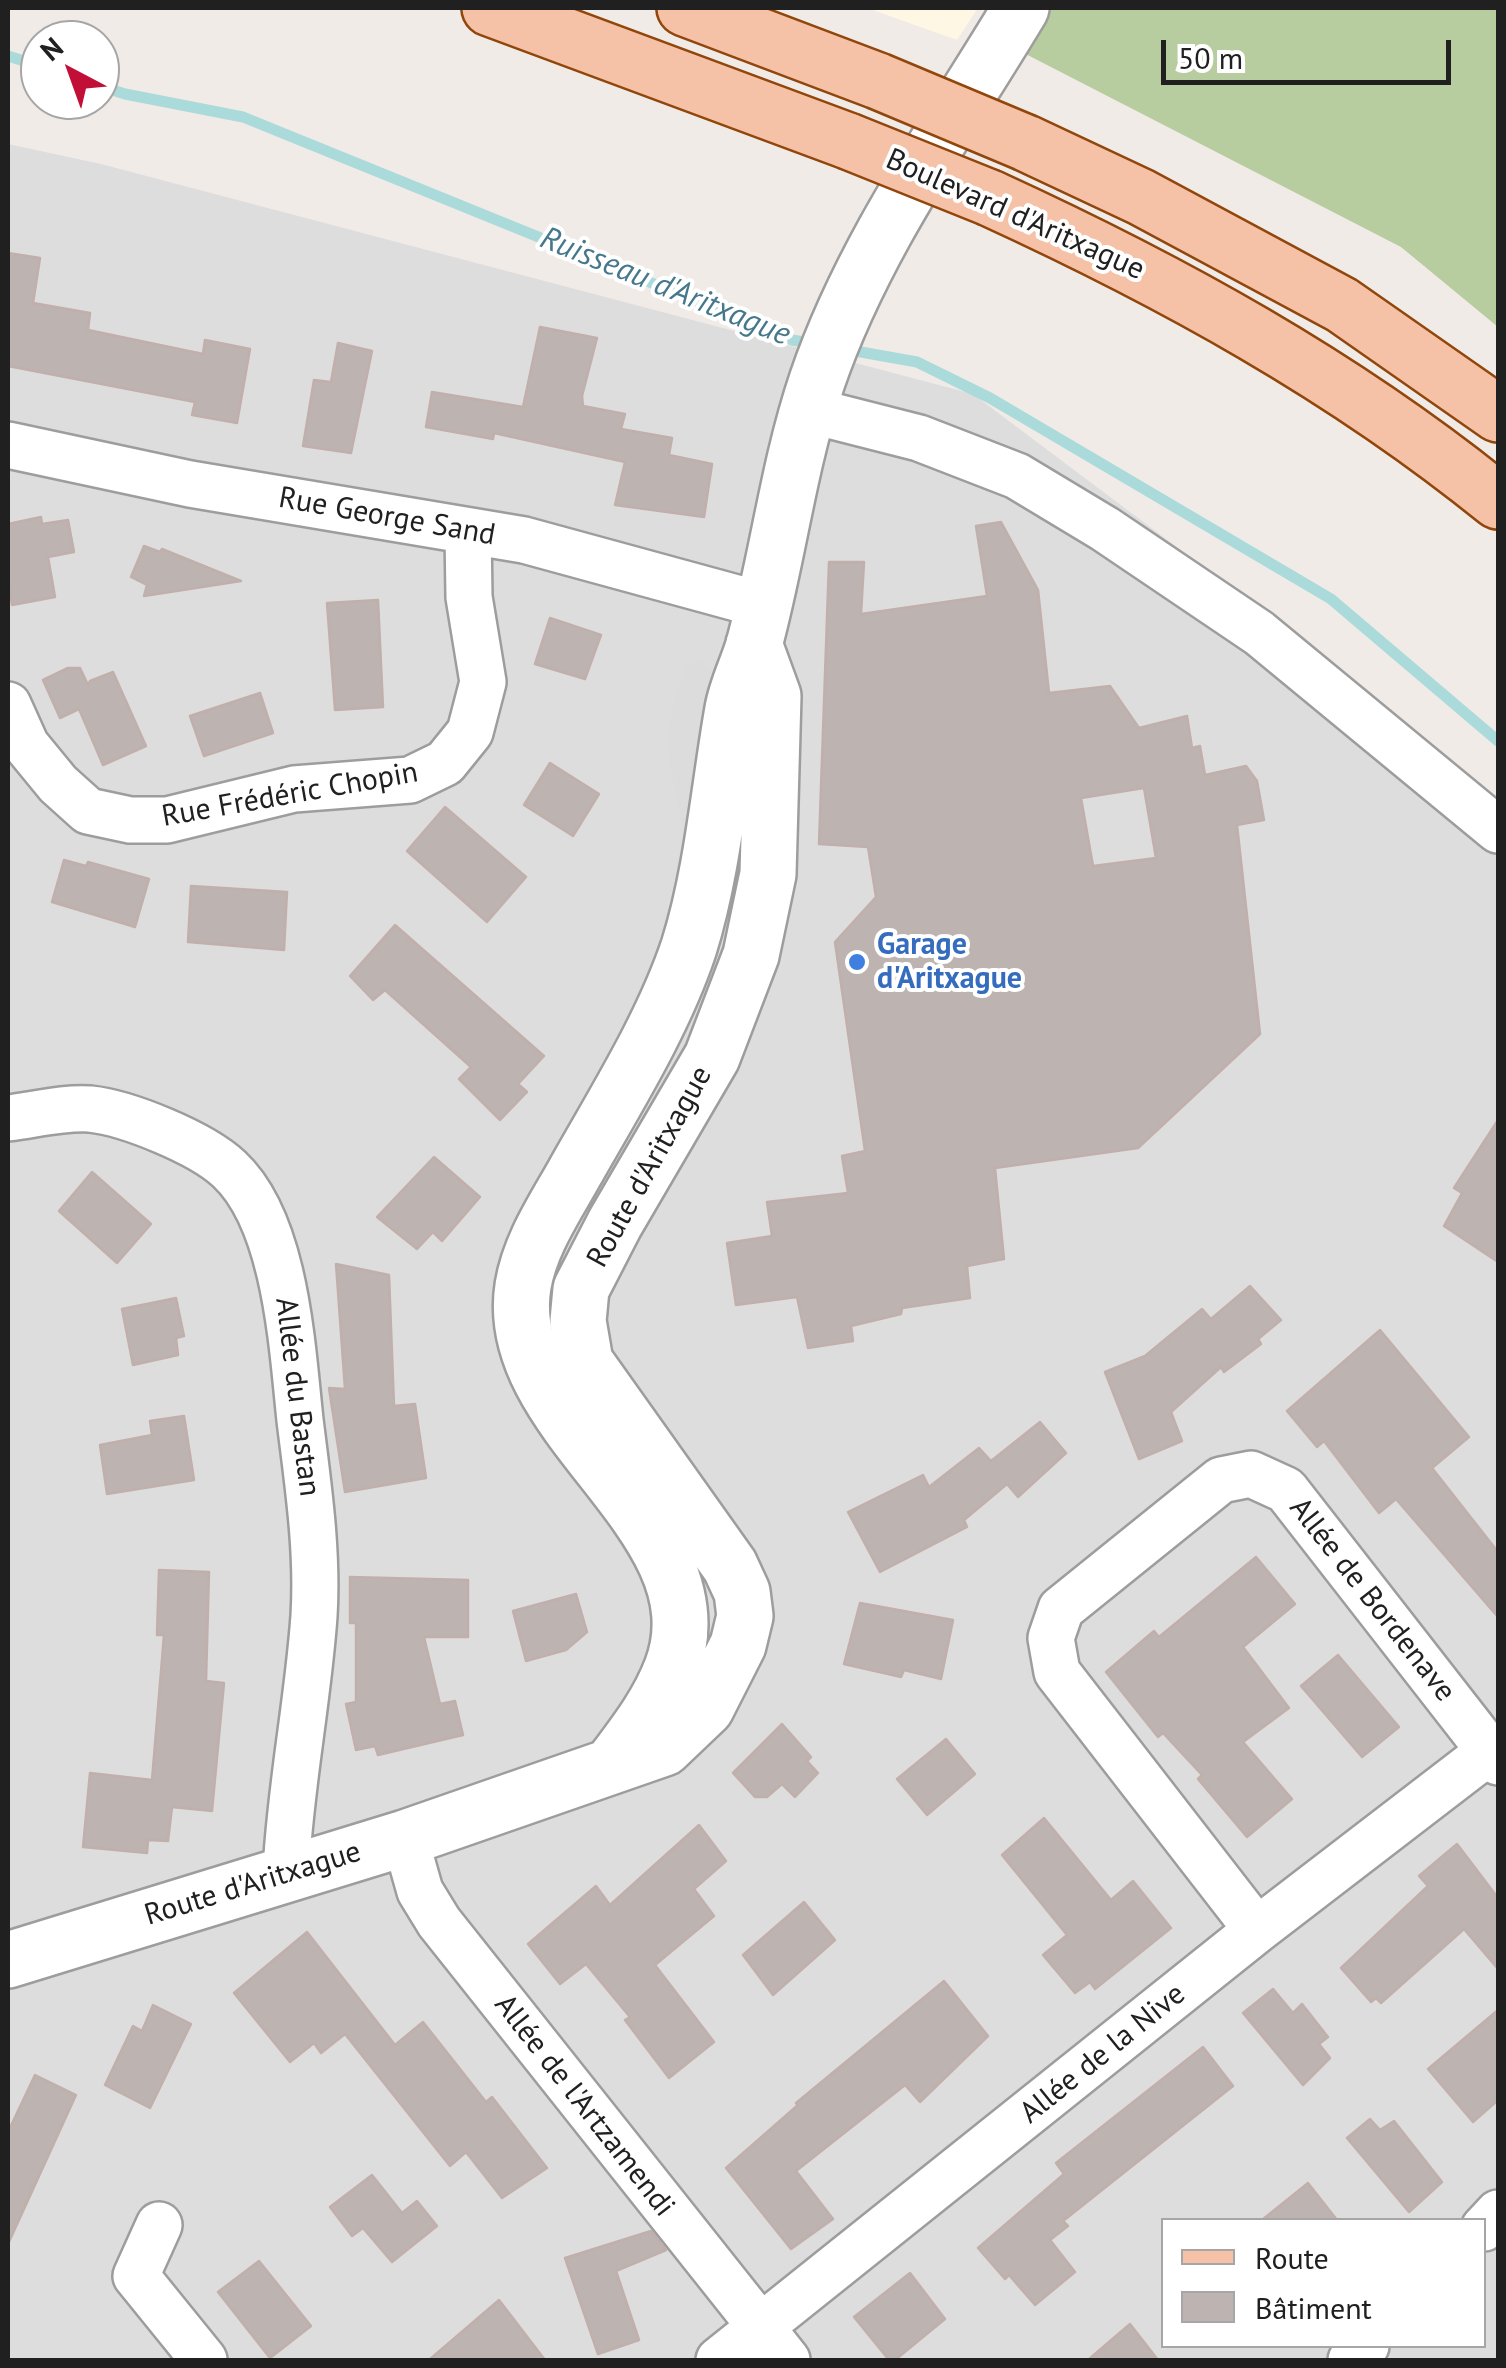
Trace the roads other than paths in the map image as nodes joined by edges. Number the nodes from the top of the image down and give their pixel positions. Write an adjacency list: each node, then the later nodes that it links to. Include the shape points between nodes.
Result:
1 (490, 8): 7 (main road, Boulevard d'Aritxague, bridge, via 990,198 1158,278 1274,344 1416,438)
2 (685, 8): 5 (main road, bridge, via 878,81 1141,197 1342,305)
3 (1021, 8): 4 (street, via 898,208)
4 (824, 365): 9 (street, via 783,504); 11 (street, via 919,438 1017,476 1259,633)
5 (1498, 414)
6 (8, 445): 8 (street, Rue George Sand)
7 (1498, 502)
8 (468, 532): 9 (street, Rue George Sand, via 524,540); 10 (street, Rue Frédéric Chopin, via 469,597 483,682 470,732 445,762 410,780 294,789 167,820 130,820 88,811 58,784 26,745)
9 (758, 625): 14 (street, Route d'Aritxague, via 773,696 768,874 751,956 712,1057 582,1290 578,1321 585,1362 730,1566 746,1616 706,1708 664,1748)
10 (8, 704)
11 (1498, 830)
12 (8, 1118): 15 (street, Allée du Bastan, via 89,1109 139,1120 188,1144 228,1168 252,1200 273,1250 285,1293 315,1540 314,1616)
13 (1494, 1756): 16 (street, Allée de la Nive); 16 (street, Allée de Bordenave, via 1286,1490 1251,1474 1221,1480 1061,1609 1051,1638 1057,1672)
14 (405, 1838): 15 (street, Route d'Aritxague); 19 (street, Allée de l'Artzamendi, via 420,1891 439,1922)
15 (286, 1872): 17 (street, Route d'Aritxague)
16 (1257, 1930): 19 (street, Allée de la Nive)
17 (8, 1960)
18 (160, 2225): 20 (street, via 136,2276)
19 (774, 2344): 21 (street, Allée de la Nive)
20 (204, 2360)
21 (719, 2360)

